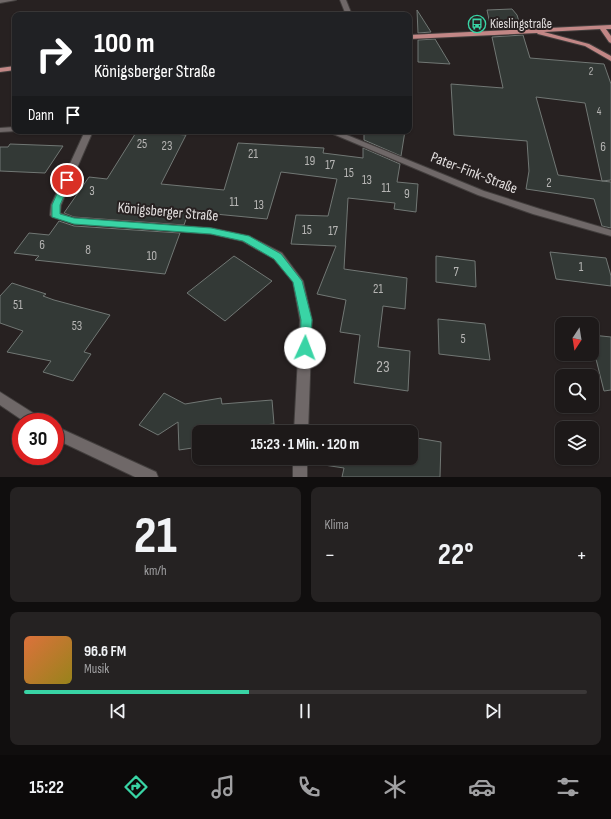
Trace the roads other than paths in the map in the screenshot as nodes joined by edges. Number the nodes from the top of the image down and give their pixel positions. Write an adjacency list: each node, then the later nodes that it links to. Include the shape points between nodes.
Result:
1 (13, 0): 3 (street)
2 (343, 0): 4 (street)
3 (0, 1)
4 (348, 12)
5 (611, 27): 6 (main road)
6 (602, 28): 7 (main road); 9 (main road)
7 (528, 30): 8 (main road); 10 (main road, via 587,45)
8 (412, 37)
9 (611, 41)
10 (611, 59)
11 (12, 68): 12 (main road)
12 (0, 70)
13 (12, 129): 14 (street)
14 (0, 130)
15 (88, 134): 20 (street, Königsberger Straße, via 56,205 55,215 74,221 211,231 246,238 278,256 298,281 306,320)
16 (338, 134): 17 (street, Pater-Fink-Straße, via 462,186 537,212)
17 (611, 233)
18 (0, 398): 19 (street)
19 (22, 413)
20 (302, 425)
21 (64, 436): 23 (street)
22 (300, 465): 24 (street)
23 (151, 477)
24 (300, 477)

